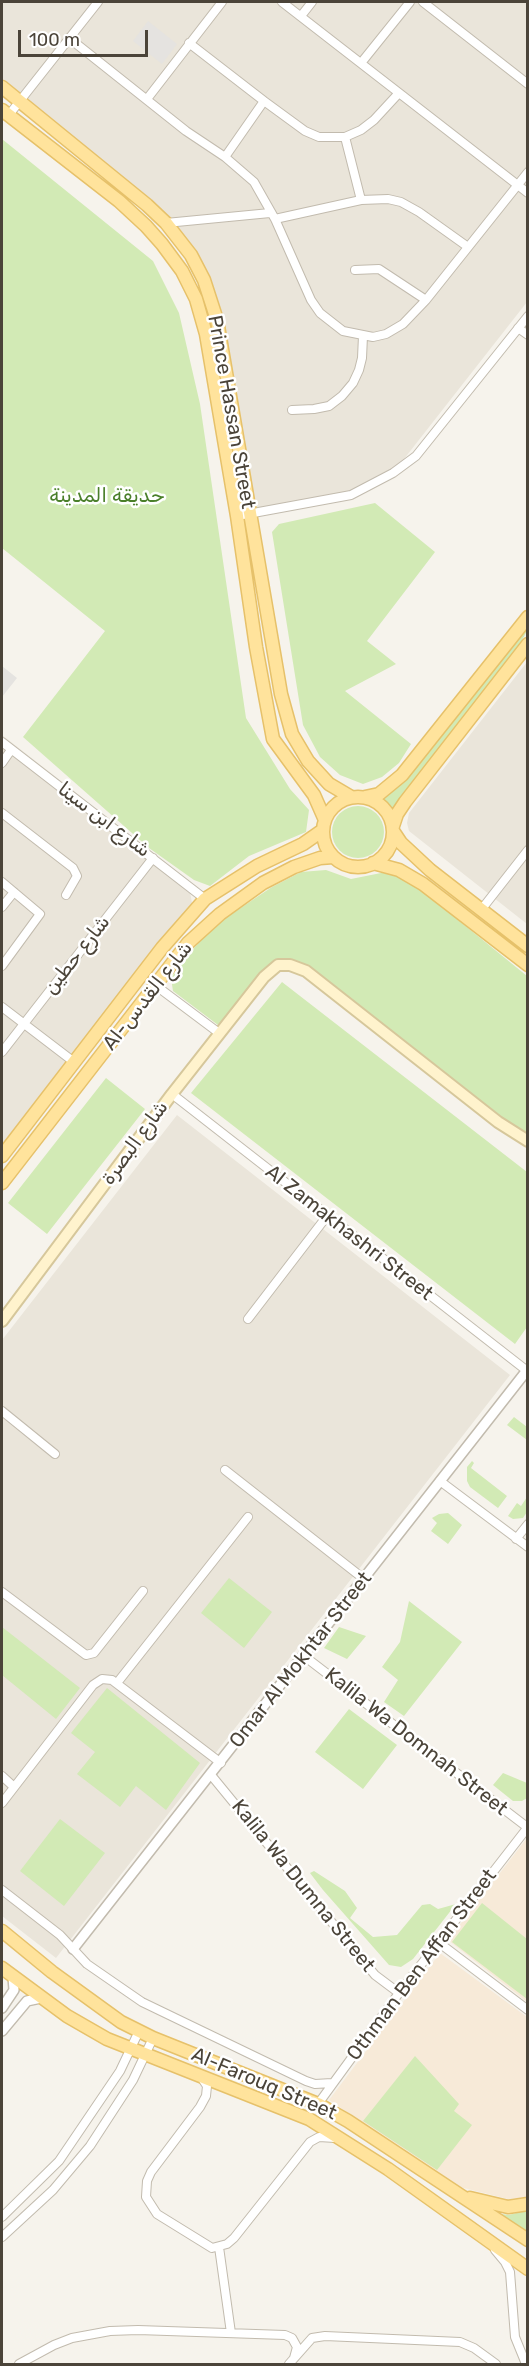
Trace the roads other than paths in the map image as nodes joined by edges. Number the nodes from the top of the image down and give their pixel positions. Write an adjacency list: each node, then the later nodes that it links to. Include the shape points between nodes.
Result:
1 (98, 2): 8 (street)
2 (222, 2): 9 (street)
3 (282, 2): 7 (street)
4 (312, 2): 7 (street)
5 (410, 2): 10 (street)
6 (423, 2): 11 (street)
7 (301, 16): 10 (street)
8 (69, 38): 14 (street); 16 (street)
9 (189, 43): 14 (street); 15 (street)
10 (361, 63): 13 (street)
11 (528, 84)
12 (2, 87): 16 (main road, Prince Hassan Street)
13 (398, 94): 18 (street, via 374,120); 21 (street)
14 (147, 99): 19 (street)
15 (264, 101): 18 (street, via 305,131 319,137); 19 (street)
16 (20, 102): 17 (street); 25 (main road, Prince Hassan Street)
17 (5, 113): 35 (main road, Prince Hassan Street, via 119,201 162,244 182,271 196,299 206,334)
18 (345, 137): 23 (street)
19 (225, 157): 24 (street, via 254,182)
20 (528, 172): 21 (street)
21 (517, 185): 22 (street); 26 (street)
22 (528, 193)
23 (361, 200): 24 (street); 26 (street, via 401,202)
24 (273, 216): 25 (street); 32 (street, via 320,314 343,332)
25 (166, 223): 34 (main road, Prince Hassan Street, via 191,255 217,320)
26 (468, 247): 28 (street)
27 (355, 270): 28 (street, via 379,269)
28 (426, 300): 32 (street, via 403,324 386,334)
29 (528, 316): 30 (street)
30 (518, 328): 31 (street); 34 (street, via 416,456 393,472 351,495)
31 (528, 335)
32 (363, 336): 33 (street, via 359,370 342,396 329,406)
33 (292, 410)
34 (250, 512): 35 (street); 41 (main road, Prince Hassan Street, via 281,694 292,734 308,761 329,784)
35 (237, 516): 44 (main road, Prince Hassan Street, via 273,739 314,795)
36 (528, 617): 42 (main road, via 402,776 379,794)
37 (528, 644): 45 (main road, via 405,802)
38 (2, 742): 39 (street, شارع ابن سينا)
39 (11, 750): 40 (street); 48 (street, شارع ابن سينا)
40 (2, 763)
41 (351, 797): 42 (main road); 44 (main road, via 338,803)
42 (365, 797): 45 (main road, via 383,807)
43 (2, 813): 52 (street, via 77,872)
44 (324, 825): 47 (main road, via 327,849); 53 (main road, Al-شارع القدس, via 303,843)
45 (393, 828): 49 (main road, via 388,850); 55 (main road, via 400,843)
46 (528, 850): 55 (street)
47 (333, 857): 49 (main road, via 356,867); 59 (main road, Al-شارع القدس, via 294,867 263,883 188,943)
48 (153, 858): 53 (street, شارع ابن سينا); 61 (street, شارع حطين)
49 (373, 863): 57 (main road, via 399,870 423,884)
50 (2, 882): 51 (street)
51 (14, 892): 54 (street); 58 (street, via 40,914)
52 (66, 895)
53 (206, 898): 64 (main road, Al-شارع القدس)
54 (2, 908)
55 (481, 910): 56 (main road)
56 (528, 946)
57 (528, 965)
58 (2, 966)
59 (155, 984): 62 (street); 68 (main road, Al-شارع القدس)
60 (2, 1007): 61 (street)
61 (24, 1024): 63 (street, شارع حطين); 64 (street)
62 (219, 1033): 65 (main road, شارع البصرة); 66 (main road, شارع البصرة, via 272,968 291,964 306,971)
63 (2, 1052)
64 (74, 1062): 67 (main road, Al-شارع القدس)
65 (171, 1094): 75 (street, Al Zamakhashri Street); 77 (main road, شارع البصرة)
66 (498, 1122): 69 (main road); 71 (main road)
67 (26, 1126): 68 (main road, via 27,1136); 70 (main road, Al-شارع القدس)
68 (37, 1137): 72 (main road, Al-شارع القدس)
69 (528, 1141)
70 (10, 1144): 72 (main road, via 19,1143); 73 (main road, Al-شارع القدس)
71 (528, 1149)
72 (25, 1152): 74 (main road, Al-شارع القدس)
73 (2, 1156)
74 (2, 1183)
75 (327, 1216): 76 (street); 78 (street, Al Zamakhashri Street)
76 (248, 1319)
77 (2, 1321)
78 (527, 1370): 82 (street, Omar Al Mokhtar Street)
79 (2, 1411): 80 (street)
80 (55, 1454)
81 (225, 1470): 87 (street)
82 (440, 1481): 85 (street); 87 (street, Omar Al Mokhtar Street)
83 (248, 1517): 91 (street)
84 (528, 1524): 85 (street)
85 (516, 1539): 86 (street)
86 (528, 1548)
87 (364, 1579): 90 (street, Omar Al Mokhtar Street)
88 (2, 1592): 89 (street, via 86,1655 94,1653)
89 (143, 1592)
90 (304, 1656): 92 (street, Omar Al Mokhtar Street); 97 (street, Kalila Wa Domnah Street)
91 (117, 1683): 92 (street); 95 (street, via 107,1678 93,1685)
92 (221, 1763): 93 (street, Omar Al Mokhtar Street)
93 (211, 1775): 101 (street, Omar Al Mokhtar Street); 104 (street, Kalila Wa Dumna Street, via 375,1975)
94 (2, 1776): 95 (street)
95 (14, 1786): 96 (street)
96 (2, 1803)
97 (527, 1827): 100 (street, Othman Ben Affan Street)
98 (2, 1890): 101 (street)
99 (2, 1931): 109 (main road, Al-Farouq Street, via 84,1996)
100 (438, 1942): 104 (street, Othman Ben Affan Street); 107 (street)
101 (73, 1949): 114 (street, via 103,1976 155,2010 306,2081)
102 (2, 1968): 103 (main road, Al-Farouq Street)
103 (13, 1977): 105 (main road, Al-Farouq Street); 106 (street, via 14,1990)
104 (399, 1993): 114 (street, Othman Ben Affan Street)
105 (41, 1998): 108 (street, via 27,2001); 111 (main road, Al-Farouq Street)
106 (2, 2008)
107 (528, 2010)
108 (2, 2031)
109 (139, 2031): 110 (main road, Al-Farouq Street); 111 (street)
110 (153, 2037): 112 (street); 115 (main road, Al-Farouq Street)
111 (131, 2050): 112 (main road, Al-Farouq Street); 119 (street, via 59,2161)
112 (146, 2056): 113 (main road, Al-Farouq Street); 121 (street, via 71,2170)
113 (201, 2076): 116 (main road, Al-Farouq Street, via 309,2119); 123 (street, via 207,2086 206,2096 151,2172 146,2197 157,2214 204,2244)
114 (332, 2083): 115 (street, Othman Ben Affan Street)
115 (318, 2103): 117 (main road, Al-Farouq Street)
116 (342, 2138): 120 (main road, Al-Farouq Street); 123 (street, via 319,2137 310,2142 234,2238)
117 (458, 2195): 118 (main road, via 497,2206); 122 (main road, Al-Farouq Street)
118 (528, 2204)
119 (2, 2217)
120 (481, 2236): 124 (main road, Al-Farouq Street); 129 (street, via 510,2272 515,2337)
121 (2, 2237)
122 (528, 2240)
123 (219, 2247): 125 (street)
124 (528, 2269)
125 (231, 2333): 126 (street, via 292,2338 297,2347); 127 (street, via 110,2331 54,2344)
126 (292, 2361): 128 (street, via 312,2338 325,2336 460,2342)
127 (19, 2364)
128 (496, 2364)
129 (526, 2364)

